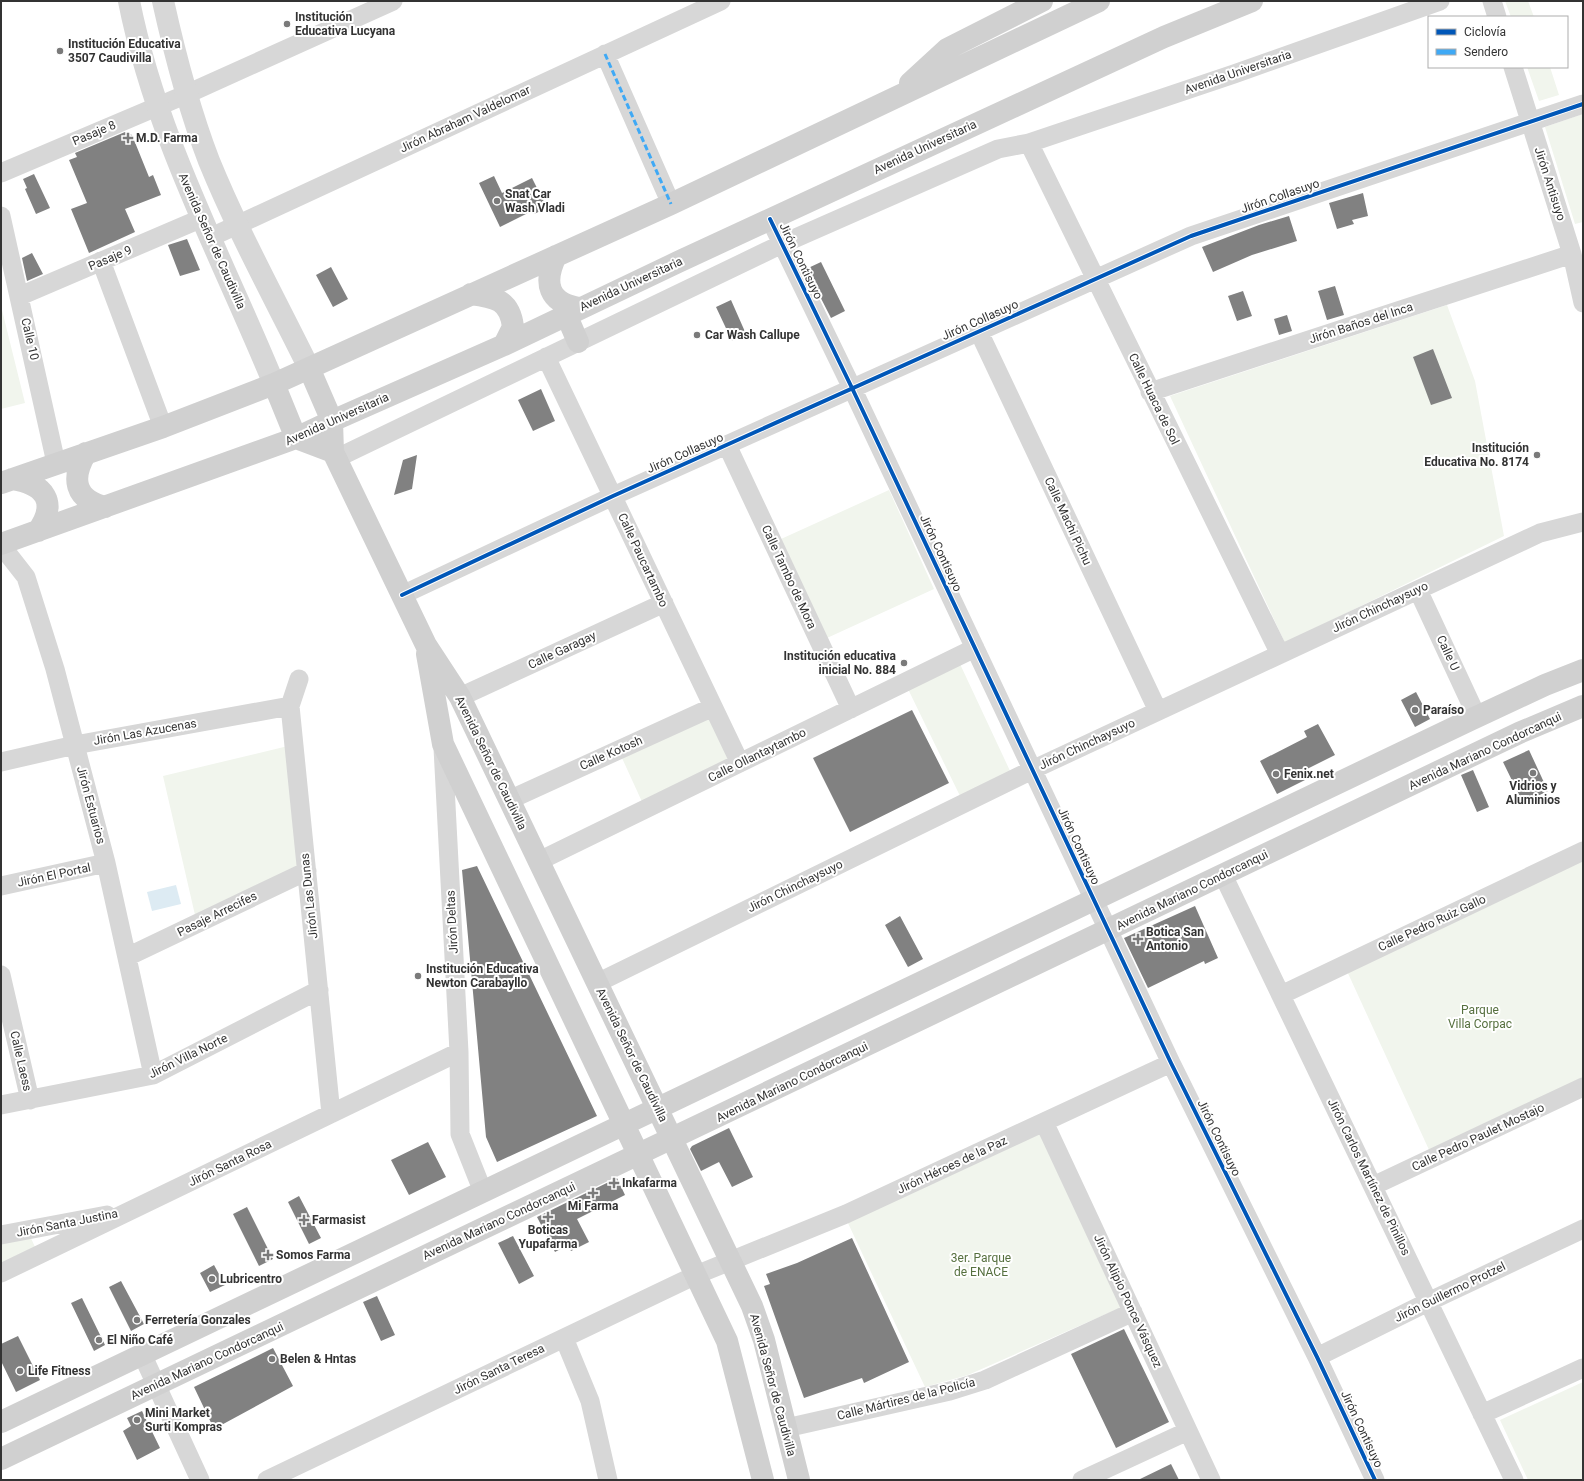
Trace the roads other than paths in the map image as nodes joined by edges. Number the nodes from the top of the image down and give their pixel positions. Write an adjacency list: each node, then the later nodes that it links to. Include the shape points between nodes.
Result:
1 (130, 1): 16 (street, Avenida Señor de Caudivilla, via 138,43)
2 (163, 1): 13 (street, Avenida Señor de Caudivilla)
3 (393, 1): 13 (street, Pasaje 8)
4 (721, 1): 11 (street, Jirón Abraham Valdelomar)
5 (1042, 1): 14 (main road, via 947,49)
6 (1099, 1): 14 (main road)
7 (1252, 1): 24 (main road, Avenida Universitaria, via 1159,39)
8 (1440, 1): 18 (street, Avenida Universitaria)
9 (1492, 1): 10 (street)
10 (1497, 16)
11 (605, 54): 22 (street); 25 (street, Jirón Abraham Valdelomar)
12 (1513, 68): 17 (street, Jirón Antisuyo)
13 (187, 94): 16 (street, Pasaje 8); 20 (street, Avenida Señor de Caudivilla)
14 (893, 99): 22 (main road)
15 (1583, 104): 17 (street, Jirón Collasuyo)
16 (157, 106): 19 (street, Pasaje 8); 21 (street, Avenida Señor de Caudivilla)
17 (1530, 122): 28 (street, Jirón Antisuyo); 31 (street, Jirón Collasuyo, via 1191,236)
18 (1029, 143): 27 (street, Avenida Universitaria, via 998,149); 31 (street, Calle Huaca de Sol)
19 (1, 173)
20 (220, 187): 21 (street); 25 (street, Avenida Señor de Caudivilla)
21 (192, 199): 26 (street, Avenida Señor de Caudivilla)
22 (671, 204): 29 (main road)
23 (1, 216): 33 (street, Calle 10)
24 (770, 219): 27 (street, Jirón Contisuyo); 35 (main road, Avenida Universitaria)
25 (238, 225): 26 (street, Jirón Abraham Valdelomar); 40 (street, Avenida Señor de Caudivilla)
26 (205, 228): 30 (street, Pasaje 9); 41 (street, Avenida Señor de Caudivilla)
27 (782, 244): 37 (street, Avenida Universitaria); 42 (street, Jirón Contisuyo)
28 (1572, 254): 34 (street, Jirón Antisuyo); 43 (street, Jirón Baños del Inca)
29 (556, 256): 32 (main road); 35 (main road, via 548,278 550,287 560,302)
30 (102, 261): 33 (street, Pasaje 9); 45 (street)
31 (1095, 279): 36 (street, Jirón Collasuyo); 43 (street, Calle Huaca de Sol)
32 (471, 294): 38 (main road, via 495,298 509,311 513,327); 40 (main road)
33 (20, 296): 50 (street, Calle 10)
34 (1583, 303)
35 (573, 311): 37 (main road); 38 (main road, Avenida Universitaria)
36 (979, 332): 42 (street, Jirón Collasuyo); 70 (street, Calle Machi Pichu)
37 (578, 342): 39 (street, Avenida Universitaria)
38 (504, 345): 44 (main road, Avenida Universitaria)
39 (546, 357): 49 (street, Avenida Universitaria); 52 (street, Calle Paucartambo)
40 (308, 368): 41 (main road); 44 (main road, Avenida Señor de Caudivilla)
41 (274, 384): 45 (main road); 46 (main road, Avenida Señor de Caudivilla)
42 (852, 388): 47 (street, Jirón Collasuyo); 61 (street, Jirón Contisuyo)
43 (1150, 392): 62 (street, Calle Huaca de Sol)
44 (332, 421): 46 (main road, Avenida Universitaria); 49 (main road, Avenida Señor de Caudivilla)
45 (163, 427): 48 (main road)
46 (296, 438): 49 (main road); 53 (main road, Avenida Universitaria)
47 (727, 445): 52 (street, Jirón Collasuyo); 69 (street, Calle Tambo de Mora)
48 (86, 453): 50 (main road); 53 (main road, via 76,474 78,484 86,499)
49 (335, 455): 58 (main road, Avenida Señor de Caudivilla)
50 (56, 463): 51 (main road)
51 (7, 481): 55 (main road, via 30,483 44,495 48,512)
52 (613, 496): 58 (street, Jirón Collasuyo); 59 (street, Calle Paucartambo)
53 (105, 507): 55 (main road, Avenida Universitaria)
54 (1583, 522): 57 (street, Jirón Chinchaysuyo, via 1540,533)
55 (38, 531): 56 (main road, Avenida Universitaria)
56 (1, 545): 73 (street, Jirón Estuarios, via 26,577 55,669)
57 (1418, 590): 62 (street, Jirón Chinchaysuyo); 71 (street, Calle U)
58 (402, 595): 60 (main road, Avenida Señor de Caudivilla)
59 (664, 603): 65 (street, Calle Garagay); 68 (street, Calle Paucartambo)
60 (426, 645): 65 (main road, Avenida Señor de Caudivilla); 72 (main road, Avenida Señor de Caudivilla)
61 (975, 648): 69 (street, Calle Ollantaytambo); 76 (street, Jirón Contisuyo)
62 (1280, 654): 70 (street, Jirón Chinchaysuyo)
63 (1583, 670): 71 (main road)
64 (299, 679): 66 (street, Jirón Las Dunas)
65 (460, 697): 77 (main road, Avenida Señor de Caudivilla)
66 (290, 706): 73 (street, Jirón Las Azucenas); 81 (street, Jirón Las Dunas)
67 (1583, 706): 82 (main road, Avenida Mariano Condorcanqui, via 1519,733)
68 (713, 707): 75 (street, Calle Paucartambo); 77 (street, Calle Kotosh)
69 (851, 708): 75 (street, Calle Ollantaytambo)
70 (1158, 711): 76 (street, Jirón Chinchaysuyo)
71 (1477, 717): 84 (main road)
72 (443, 744): 91 (street, Jirón Deltas); 100 (main road, Avenida Señor de Caudivilla)
73 (75, 745): 74 (street, Jirón Las Azucenas); 80 (street, Jirón Estuarios)
74 (1, 762)
75 (740, 763): 79 (street, Calle Ollantaytambo)
76 (1032, 770): 84 (street, Jirón Contisuyo); 88 (street, Jirón Chinchaysuyo)
77 (509, 800): 79 (main road, Avenida Señor de Caudivilla)
78 (1583, 851): 90 (street, Calle Pedro Ruiz Gallo)
79 (539, 861): 88 (main road, Avenida Señor de Caudivilla)
80 (106, 863): 83 (street, Jirón El Portal); 86 (street, Jirón Estuarios)
81 (307, 871): 86 (street, Pasaje Arrecifes); 89 (street, Jirón Las Dunas)
82 (1223, 875): 85 (main road, Avenida Mariano Condorcanqui); 90 (street, Jirón Carlos Martínez de Pinillos)
83 (1, 886)
84 (1094, 900): 85 (street, Jirón Contisuyo); 97 (main road)
85 (1108, 930): 92 (street, Jirón Contisuyo); 101 (main road, Avenida Mariano Condorcanqui)
86 (127, 957): 93 (street, Jirón Estuarios)
87 (1, 975): 95 (street, Calle Laess)
88 (597, 983): 97 (main road, Avenida Señor de Caudivilla)
89 (319, 990): 93 (street, Jirón Villa Norte); 98 (street, Jirón Las Dunas)
90 (1281, 995): 103 (street, Jirón Carlos Martínez de Pinillos)
91 (459, 1052): 98 (street, Jirón Santa Rosa); 104 (street, Jirón Deltas, via 460,1134)
92 (1171, 1063): 99 (street, Jirón Héroes de la Paz); 115 (street, Jirón Contisuyo)
93 (153, 1075): 95 (street, Jirón Villa Norte)
94 (1583, 1087): 103 (street, Calle Pedro Paulet Mostajo)
95 (30, 1100): 96 (street, Jirón Villa Norte)
96 (1, 1106)
97 (658, 1109): 100 (main road); 101 (main road, Avenida Señor de Caudivilla)
98 (331, 1114): 105 (street, Jirón Santa Rosa)
99 (1044, 1122): 108 (street, Jirón Héroes de la Paz, via 846,1214); 112 (street, Jirón Alipio Ponce Vásquez)
100 (625, 1125): 102 (main road, Avenida Señor de Caudivilla); 104 (main road)
101 (672, 1139): 102 (main road, Avenida Mariano Condorcanqui); 108 (main road, Avenida Señor de Caudivilla)
102 (639, 1154): 110 (main road, Avenida Señor de Caudivilla); 117 (main road, Avenida Mariano Condorcanqui)
103 (1373, 1186): 111 (street, Jirón Carlos Martínez de Pinillos)
104 (483, 1192): 114 (main road)
105 (134, 1210): 107 (street, Jirón Santa Justina); 109 (street, Jirón Santa Rosa)
106 (1583, 1229): 111 (street, Jirón Guillermo Protzel)
107 (1, 1235)
108 (731, 1262): 110 (street, Jirón Santa Teresa); 120 (main road, Avenida Señor de Caudivilla, via 760,1328)
109 (1, 1273)
110 (696, 1275): 113 (street, Jirón Santa Teresa); 126 (main road, Avenida Señor de Caudivilla, via 727,1341)
111 (1428, 1302): 115 (street, Jirón Guillermo Protzel); 118 (street, Jirón Carlos Martínez de Pinillos)
112 (1133, 1312): 120 (street, Calle Mártires de la Policía, via 985,1380 950,1391); 121 (street, Jirón Alipio Ponce Vásquez)
113 (564, 1338): 124 (street, Jirón Santa Teresa); 125 (street, via 590,1401)
114 (142, 1354): 117 (street); 119 (main road)
115 (1317, 1357): 130 (street, Jirón Contisuyo)
116 (1583, 1368): 118 (street)
117 (157, 1384): 122 (main road, Avenida Mariano Condorcanqui); 123 (street)
118 (1482, 1414): 131 (street, Jirón Carlos Martínez de Pinillos)
119 (1, 1422)
120 (786, 1428): 127 (main road, Avenida Señor de Caudivilla)
121 (1188, 1431): 128 (street); 129 (street, Jirón Alipio Ponce Vásquez)
122 (1, 1459)
123 (200, 1480)
124 (267, 1480)
125 (608, 1480)
126 (763, 1480)
127 (799, 1480)
128 (1082, 1480)
129 (1211, 1480)
130 (1374, 1480)
131 (1514, 1480)

